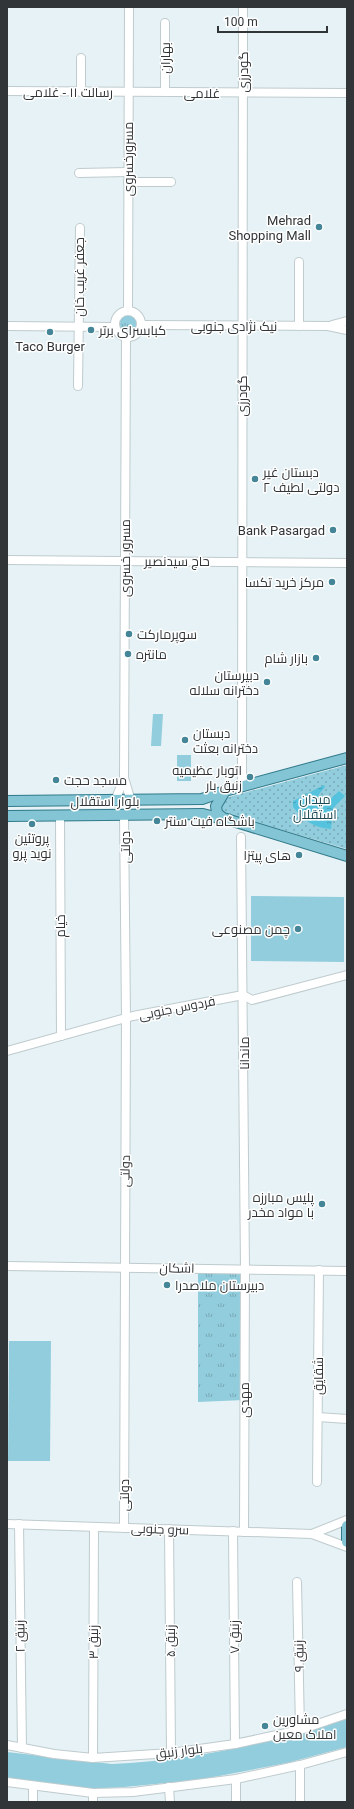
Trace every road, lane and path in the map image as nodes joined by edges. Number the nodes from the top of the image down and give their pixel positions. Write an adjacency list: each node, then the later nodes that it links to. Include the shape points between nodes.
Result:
1 (128, 7): 7 (street, مسرورخسروی)
2 (243, 7): 9 (street, گودرزی)
3 (165, 23): 8 (street, بهاران)
4 (81, 58): 6 (street)
5 (7, 91): 6 (street, رسالت ۱۱ - غلامی)
6 (81, 92): 7 (street, رسالت ۱۱ - غلامی)
7 (128, 92): 8 (street, غلامی); 11 (street, مسرورخسروی)
8 (165, 92): 9 (street, غلامی)
9 (243, 93): 10 (street, غلامی); 22 (street, گودرزی)
10 (347, 93)
11 (128, 172): 12 (street); 13 (street, مسرورخسروی)
12 (79, 173)
13 (128, 182): 14 (street); 17 (street, مسرورخسروی)
14 (171, 182)
15 (80, 228): 21 (street, جعفر غریب خان)
16 (300, 262): 23 (street)
17 (128, 311): 19 (street, via 138,316); 25 (street, via 117,316)
18 (347, 321): 24 (street)
19 (141, 325): 22 (street, نیک نژادی جنوبی); 27 (street, via 137,334)
20 (7, 326): 21 (street)
21 (79, 326): 25 (street); 28 (street, جعفر غریب خان)
22 (242, 326): 23 (street, نیک نژادی جنوبی); 31 (street, گودرزی)
23 (299, 326): 24 (street, نیک نژادی جنوبی)
24 (328, 326): 26 (street)
25 (114, 327): 27 (street, via 118,334)
26 (347, 330)
27 (126, 338): 30 (street, مسرور خسروی)
28 (78, 386)
29 (7, 560): 30 (street, حاج سیدنصیر)
30 (125, 561): 31 (street, حاج سیدنصیر); 34 (street, مسرور خسروی)
31 (242, 562): 32 (street, حاج سیدنصیر); 35 (street, گودرزی)
32 (347, 563)
33 (345, 757): 35 (main road)
34 (124, 778): 37 (street); 39 (street)
35 (242, 785): 36 (main road)
36 (225, 791): 37 (main road, بلوار استقلال, via 202,799); 43 (main road, via 217,801 216,809 219,815)
37 (131, 800): 39 (main road, بلوار استقلال)
38 (7, 801): 39 (main road, بلوار استقلال)
39 (115, 801)
40 (124, 814): 41 (main road, بلوار استقلال); 43 (main road, بلوار استقلال, via 203,814); 48 (street, دولتی)
41 (60, 815): 42 (main road, بلوار استقلال); 49 (street, خیام)
42 (7, 816)
43 (229, 820): 45 (main road)
44 (240, 837): 47 (street, ماندانا)
45 (347, 856)
46 (347, 975): 47 (street, فردوس جنوبی, via 252,1000)
47 (243, 995): 48 (street, فردوس جنوبی); 53 (street, ماندانا)
48 (126, 1018): 49 (street, فردوس جنوبی); 52 (street, دولتی)
49 (61, 1036): 50 (street, فردوس جنوبی)
50 (7, 1051)
51 (7, 1266): 52 (street, اشکان)
52 (124, 1268): 53 (street, اشکان); 64 (street, دولتی)
53 (245, 1269): 54 (street, اشکان); 67 (street, مهدی)
54 (319, 1270): 55 (street, اشکان); 56 (street, شقایق)
55 (347, 1271)
56 (318, 1417): 57 (street); 58 (street, شقایق)
57 (347, 1419)
58 (316, 1482)
59 (347, 1520): 68 (street, سرو جنوبی)
60 (7, 1524): 61 (street, سرو جنوبی)
61 (19, 1524): 63 (street, سرو جنوبی); 76 (street, زنبق ۲)
62 (347, 1526): 69 (main road)
63 (94, 1527): 64 (street, سرو جنوبی); 79 (street, زنبق ۳)
64 (124, 1528): 65 (street, سرو جنوبی)
65 (170, 1529): 66 (street, سرو جنوبی); 78 (street, زنبق ۵)
66 (233, 1531): 67 (street, سرو جنوبی); 74 (street, زنبق ۷)
67 (244, 1532): 68 (street, سرو جنوبی)
68 (312, 1534): 70 (street, سرو جنوبی)
69 (347, 1542)
70 (347, 1547)
71 (298, 1582): 73 (street, زنبق ۹)
72 (347, 1714): 73 (street, بلوار زنبق)
73 (300, 1730): 74 (street, بلوار زنبق)
74 (234, 1744): 78 (street, بلوار زنبق)
75 (7, 1745): 76 (street, بلوار زنبق)
76 (22, 1748): 79 (street, بلوار زنبق)
77 (347, 1752): 80 (street)
78 (171, 1753): 79 (street, بلوار زنبق)
79 (93, 1758)
80 (300, 1765): 81 (street); 90 (street)
81 (236, 1779): 84 (street); 89 (street)
82 (7, 1782): 83 (street)
83 (33, 1787): 85 (street); 86 (street)
84 (169, 1787): 85 (street, via 133,1792); 88 (street)
85 (93, 1793): 87 (street)
86 (33, 1802)
87 (93, 1802)
88 (170, 1802)
89 (236, 1802)
90 (300, 1802)

